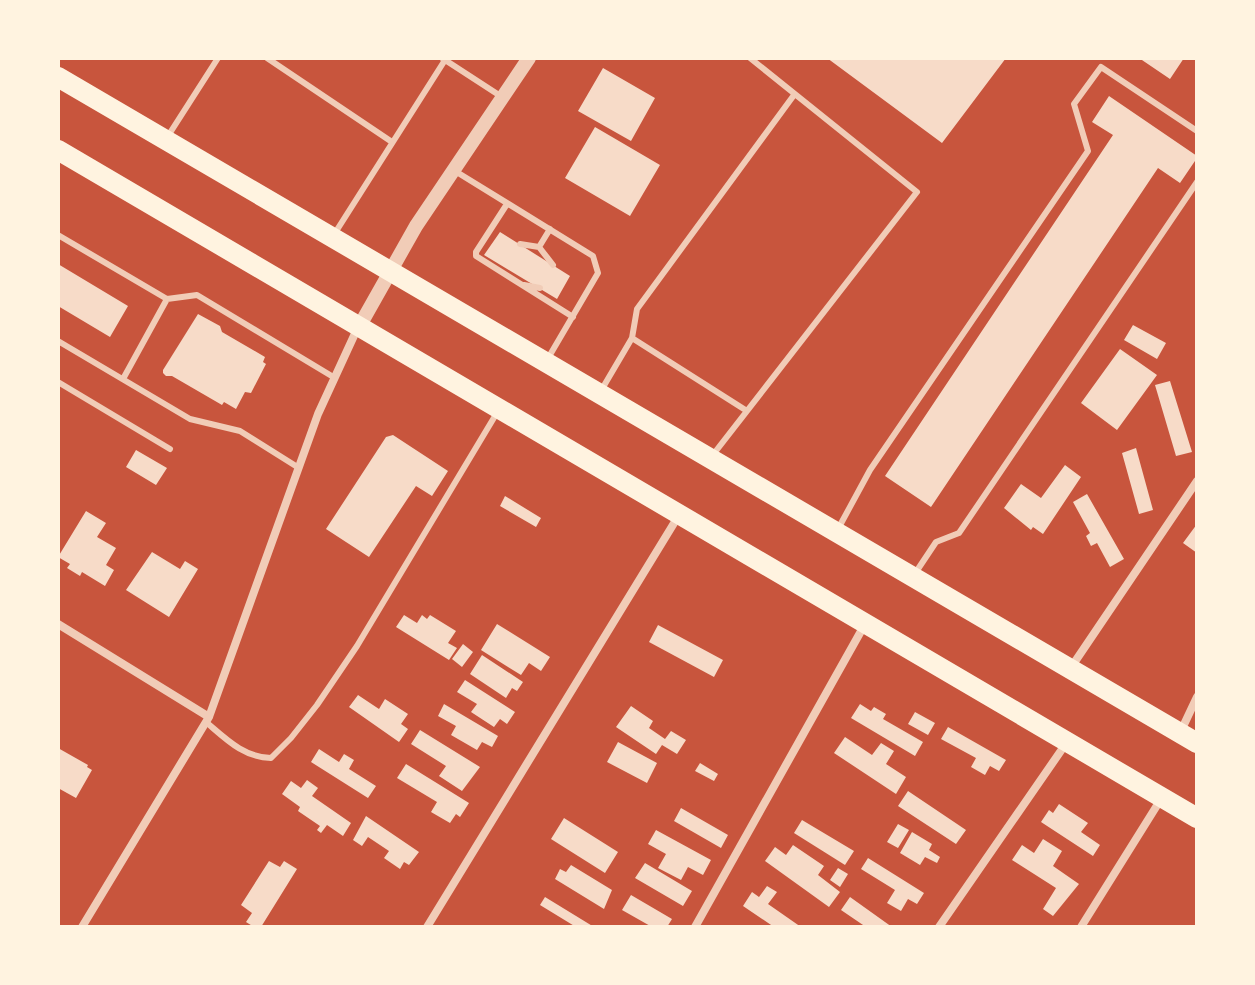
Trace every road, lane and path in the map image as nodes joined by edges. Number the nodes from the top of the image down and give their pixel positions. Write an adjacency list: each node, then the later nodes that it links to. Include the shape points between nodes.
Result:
1 (218, 58): 10 (lane)
2 (267, 58): 11 (lane)
3 (529, 58): 8 (street)
4 (750, 58): 7 (lane)
5 (443, 59): 8 (lane); 11 (lane)
6 (58, 77): 10 (main road)
7 (794, 95): 29 (lane, via 637,309); 37 (lane, via 917,192)
8 (502, 97): 13 (street)
9 (1197, 131): 43 (lane, via 1101,67 1074,104 1088,151 870,470)
10 (165, 140): 18 (main road)
11 (392, 142): 18 (lane)
12 (58, 150): 28 (main road)
13 (453, 170): 15 (lane); 23 (street)
14 (1197, 182): 44 (lane, via 959,533 936,542)
15 (507, 204): 16 (lane); 24 (lane, via 476,256)
16 (550, 229): 20 (lane); 27 (lane, via 593,256 597,264 598,273)
17 (58, 235): 26 (lane)
18 (331, 239): 23 (main road)
19 (520, 244): 20 (lane)
20 (539, 247): 21 (lane)
21 (553, 265)
22 (505, 267): 24 (lane)
23 (389, 271): 28 (street); 31 (main road)
24 (517, 283): 25 (lane); 27 (lane)
25 (540, 288)
26 (167, 299): 32 (lane, via 197,295); 33 (lane)
27 (573, 317): 31 (lane)
28 (359, 327): 32 (street); 36 (main road)
29 (632, 338): 35 (lane); 37 (lane)
30 (58, 341): 33 (lane)
31 (546, 363): 35 (main road)
32 (335, 378): 40 (street)
33 (123, 379): 40 (lane, via 190,419 240,431)
34 (58, 382): 38 (lane)
35 (600, 392): 39 (main road)
36 (500, 408): 42 (main road); 49 (lane, via 357,646 291,738 271,758 255,758)
37 (747, 411): 39 (lane)
38 (170, 449)
39 (710, 458): 43 (main road)
40 (299, 468): 49 (street)
41 (1197, 481): 47 (street)
42 (680, 514): 46 (main road); 55 (street)
43 (837, 533): 44 (main road)
44 (913, 578): 47 (main road)
45 (58, 624): 49 (street)
46 (865, 624): 51 (main road); 56 (street)
47 (1070, 669): 50 (main road)
48 (1197, 697): 50 (street)
49 (208, 720): 54 (street)
50 (1188, 738)
51 (1067, 742): 52 (main road); 57 (street)
52 (1162, 797): 53 (main road); 58 (street)
53 (1197, 818)
54 (82, 927)
55 (427, 927)
56 (695, 927)
57 (939, 927)
58 (1081, 927)

